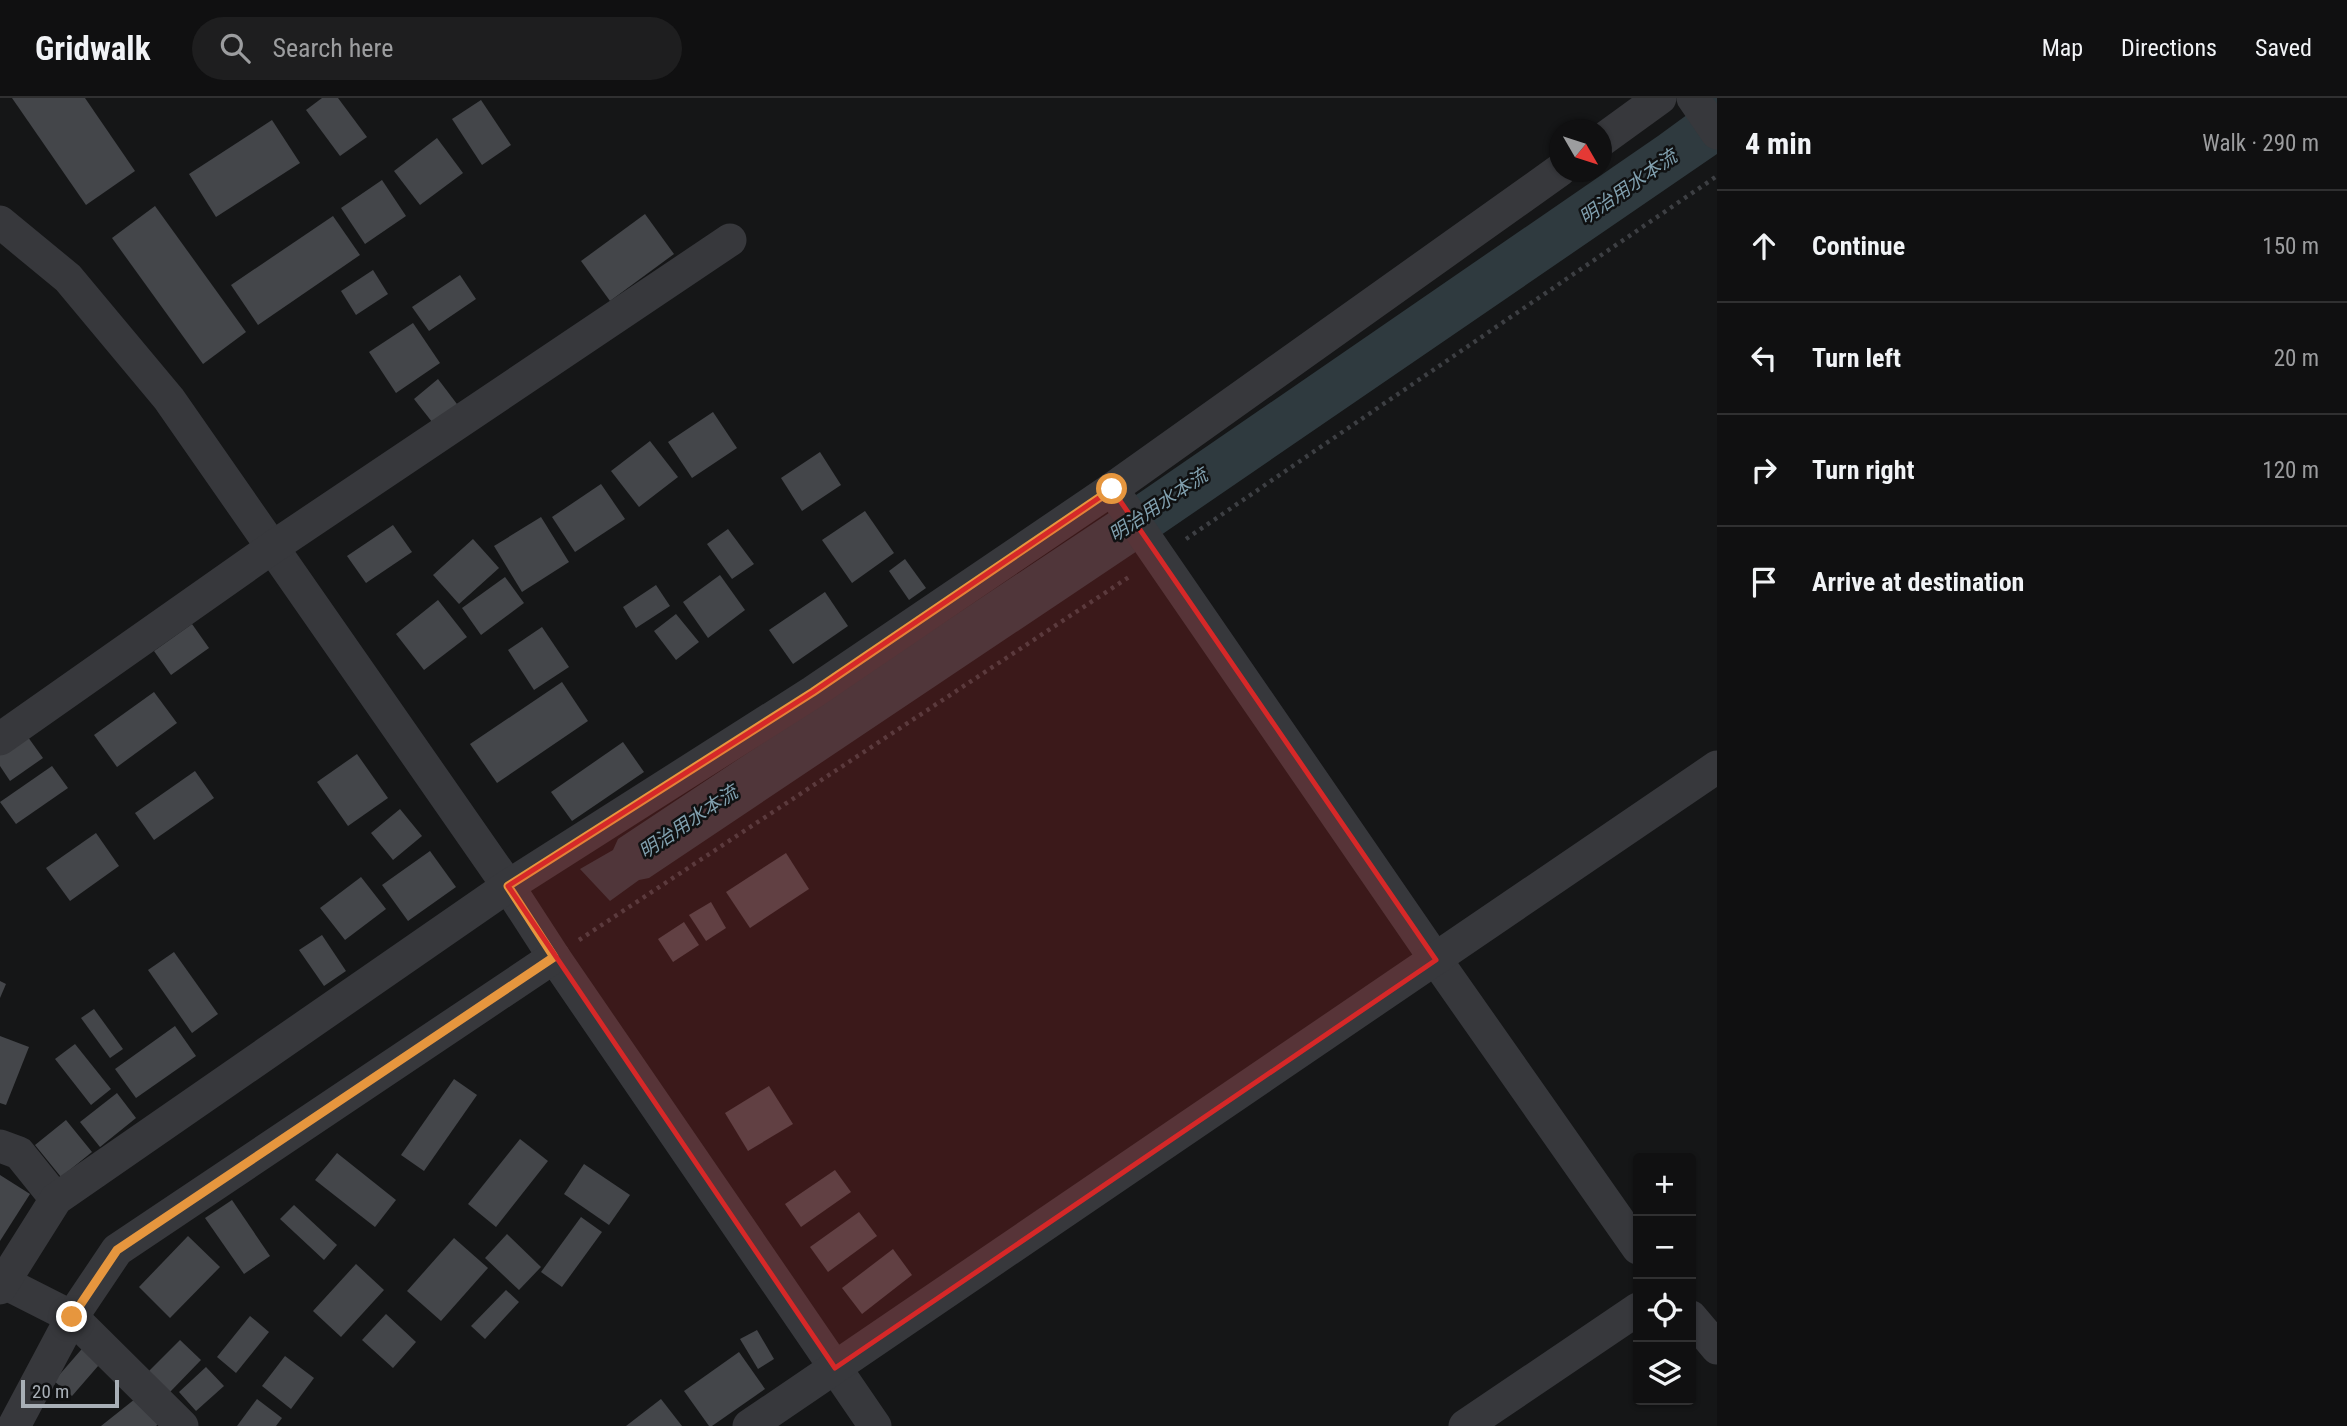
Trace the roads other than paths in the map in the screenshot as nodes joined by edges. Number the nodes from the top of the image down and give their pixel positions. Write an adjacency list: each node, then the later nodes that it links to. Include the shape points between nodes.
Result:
1 (1660, 98): 3 (street)
2 (1693, 98): 4 (street)
3 (1612, 132)
4 (1717, 133)
5 (1549, 177): 8 (street)
6 (0, 222): 9 (street, via 68,278 169,399)
7 (730, 240): 9 (street)
8 (1112, 489): 12 (street); 14 (street)
9 (274, 547): 10 (street); 12 (street)
10 (0, 739)
11 (1717, 767): 14 (street)
12 (511, 892): 13 (street); 16 (street)
13 (551, 952): 20 (street, via 117,1250); 23 (street)
14 (1436, 960): 17 (street); 23 (street)
15 (0, 1146): 16 (street, via 19,1153)
16 (56, 1199): 18 (street)
17 (1633, 1241)
18 (2, 1285): 20 (street)
19 (1633, 1312): 28 (street)
20 (72, 1317): 24 (street); 25 (street)
21 (1696, 1323): 22 (street)
22 (1717, 1348)
23 (835, 1368): 26 (street); 27 (street)
24 (13, 1426)
25 (182, 1426)
26 (748, 1426)
27 (876, 1426)
28 (1465, 1426)

